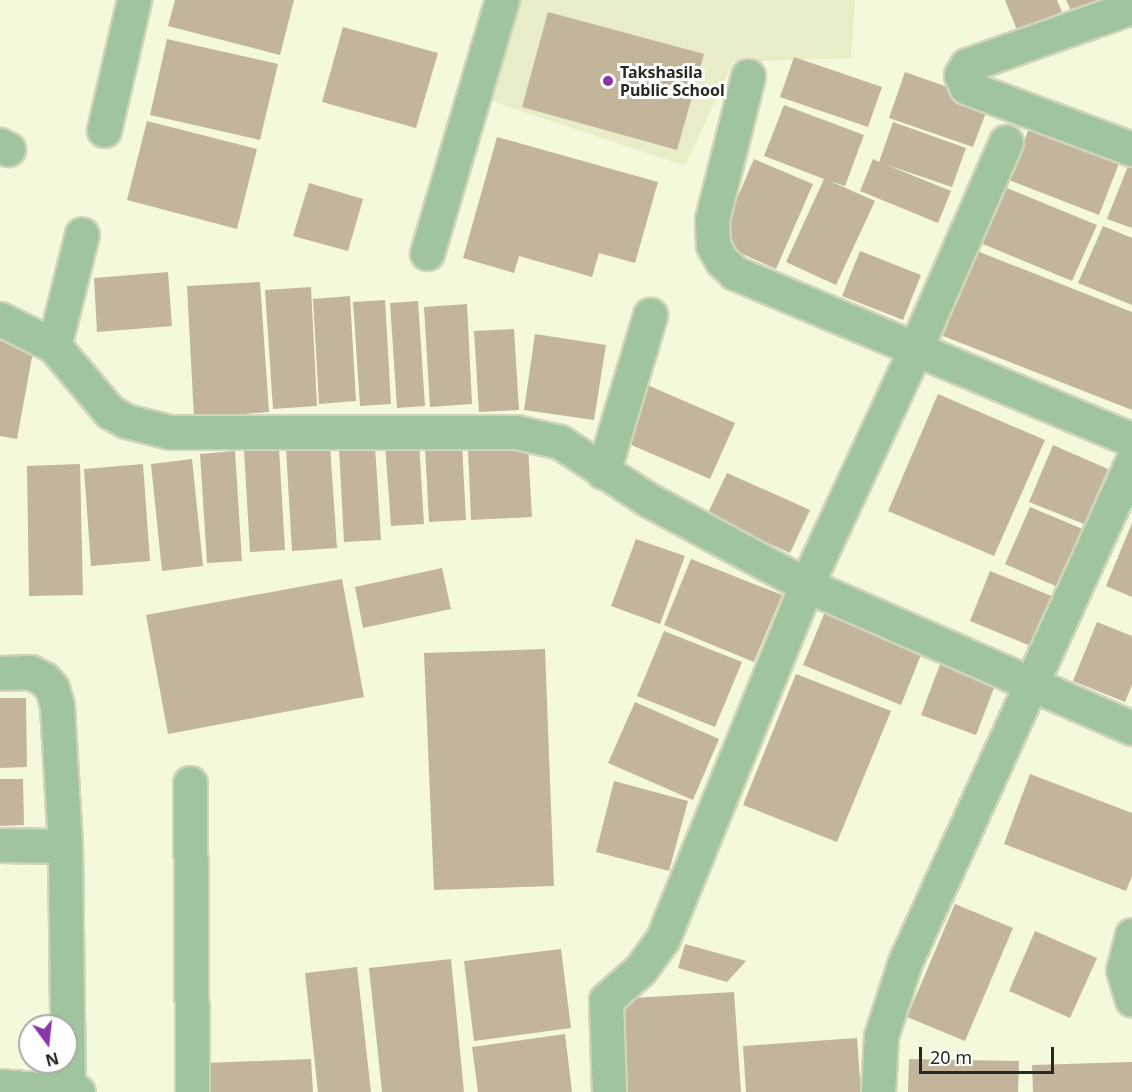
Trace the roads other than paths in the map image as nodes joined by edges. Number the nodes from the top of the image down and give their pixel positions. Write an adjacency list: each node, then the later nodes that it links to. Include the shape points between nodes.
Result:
1 (134, 0): 5 (street)
2 (502, 0): 9 (street)
3 (1132, 7): 7 (street, via 967,65 961,75 966,87)
4 (748, 76): 13 (street, via 712,219 713,245 722,261 735,273)
5 (104, 130)
6 (1006, 142): 13 (street)
7 (1132, 149)
8 (82, 234): 12 (street)
9 (427, 253)
10 (650, 315): 16 (street)
11 (0, 319): 12 (street)
12 (54, 346): 16 (street, via 110,412 126,421 170,432 516,432 560,442)
13 (915, 350): 14 (street); 17 (street)
14 (1132, 440)
15 (1132, 462): 19 (street)
16 (603, 472): 17 (street)
17 (806, 585): 19 (street); 30 (street, via 663,938 640,970 606,1000)
18 (0, 673): 23 (street, via 30,672 52,688 57,706)
19 (1030, 683): 20 (street); 31 (street, via 905,962 881,1036)
20 (1132, 728)
21 (190, 783): 29 (street)
22 (0, 845): 23 (street)
23 (65, 846): 27 (street)
24 (1132, 935): 25 (street, via 1123,970)
25 (1132, 1000)
26 (0, 1086): 27 (street)
27 (68, 1091): 28 (street)
28 (78, 1092)
29 (192, 1092)
30 (609, 1092)
31 (878, 1092)

